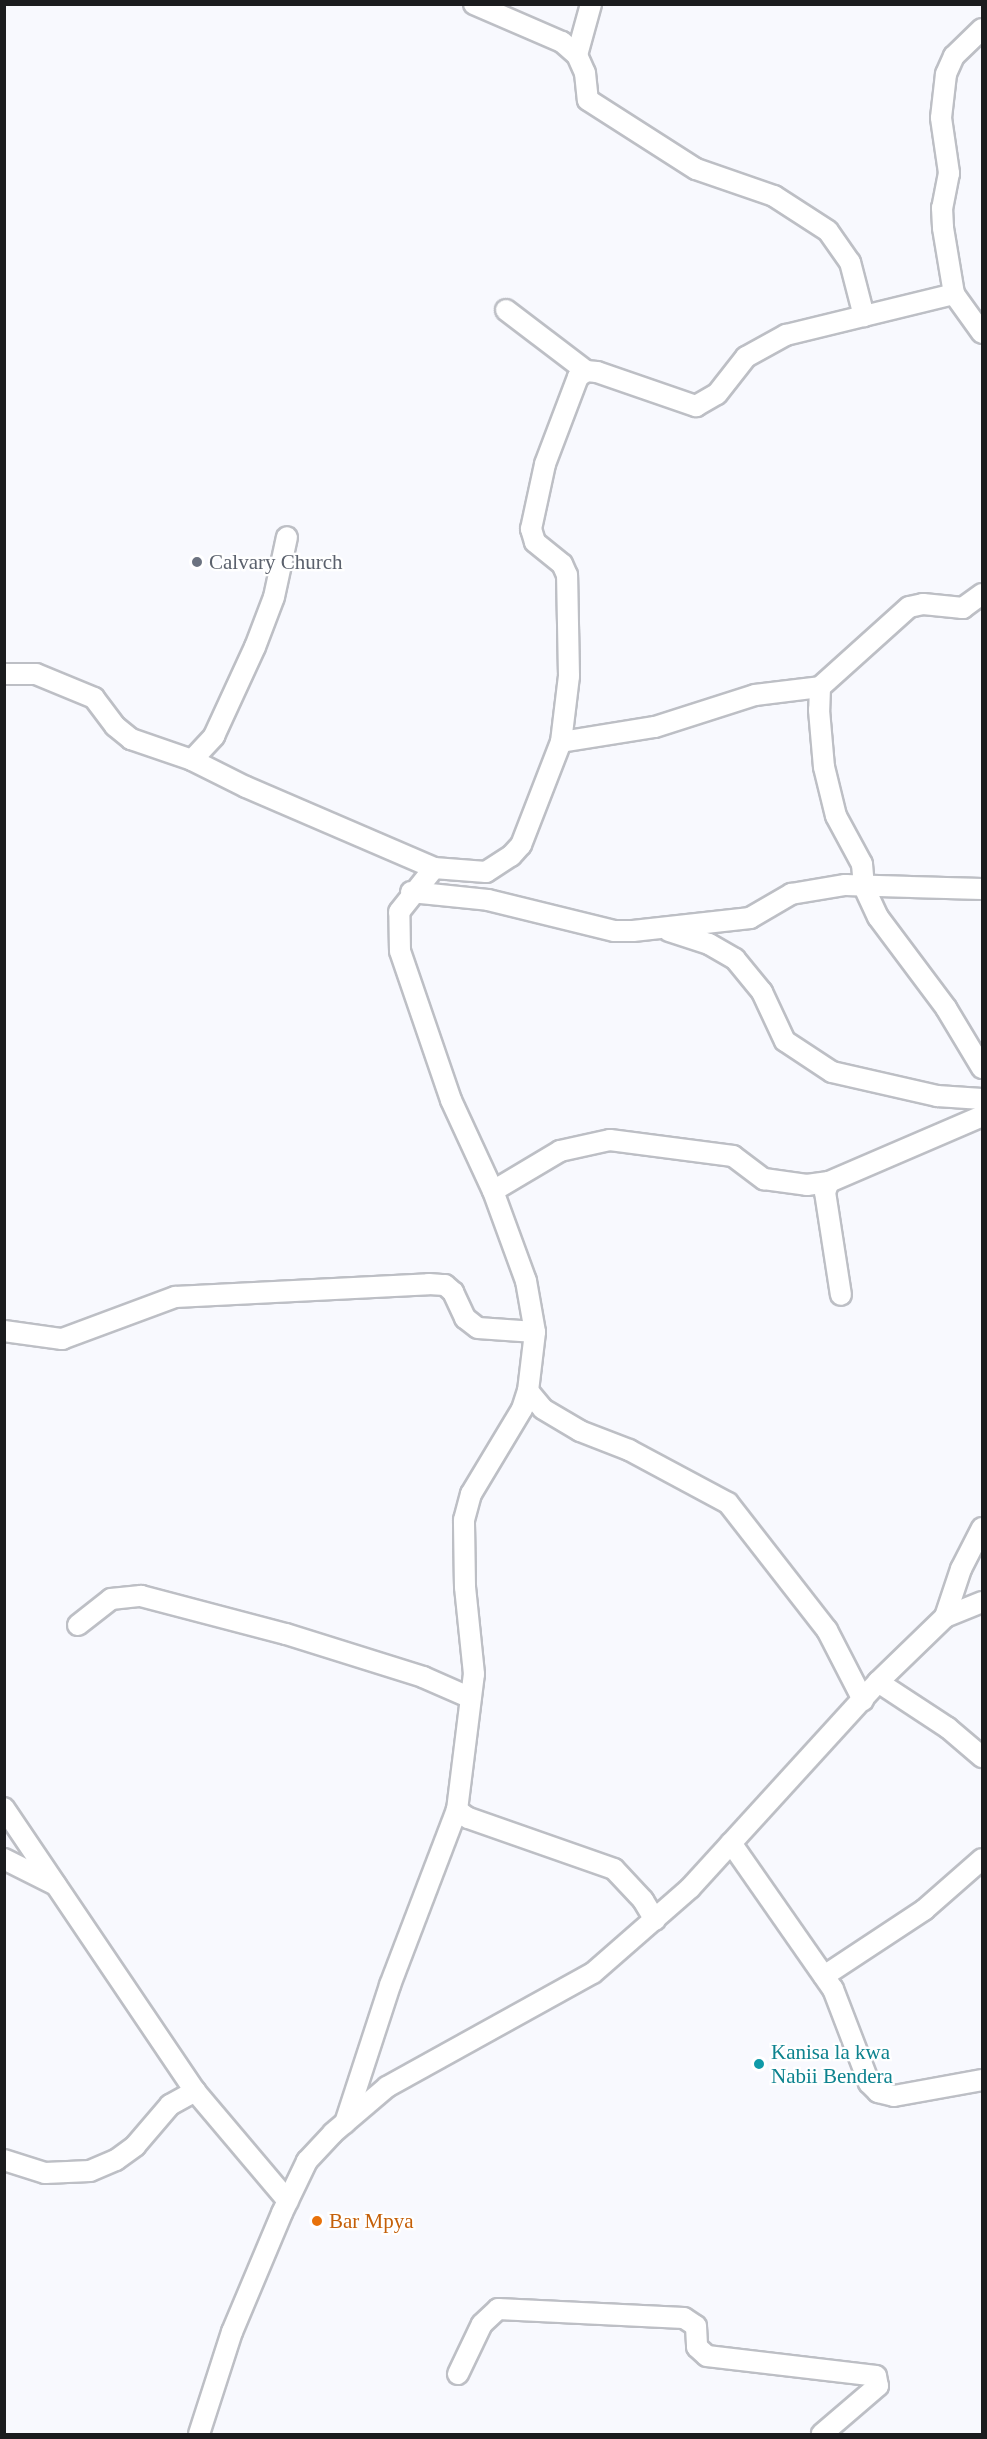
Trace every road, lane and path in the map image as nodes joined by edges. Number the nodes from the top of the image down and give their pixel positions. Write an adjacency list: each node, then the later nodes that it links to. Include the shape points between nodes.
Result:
1 (474, 4): 4 (street, via 562,42)
2 (591, 4): 4 (street)
3 (982, 29): 5 (street, via 954,56 945,74 941,118 949,173 942,208)
4 (577, 55): 7 (street, via 588,83 588,100 696,169 774,196 828,231 850,262)
5 (954, 294): 7 (street); 8 (street)
6 (506, 309): 9 (street)
7 (864, 316): 9 (street, via 816,324 766,344 746,357 712,398 696,405)
8 (982, 333)
9 (586, 371): 14 (street, via 575,381 558,421 531,529 535,542 561,564 567,575 569,676)
10 (287, 537): 15 (street, via 274,597 255,647 214,736)
11 (982, 594): 13 (street, via 963,608 922,603 909,607)
12 (4, 674): 15 (street, via 36,674 93,698 131,739)
13 (820, 687): 14 (street, via 755,695 655,727); 17 (street, via 824,767 836,816 862,864)
14 (561, 742): 16 (street, via 521,845 511,856 486,873)
15 (192, 760): 16 (street)
16 (434, 868): 19 (street)
17 (864, 887): 18 (street); 20 (street, via 806,890 791,894 750,918); 21 (street, via 878,917 946,1008)
18 (982, 889)
19 (411, 892): 20 (street, via 488,900 614,931); 25 (street, via 399,912 400,951 451,1100)
20 (661, 928): 22 (street, via 708,944 735,959 762,992 785,1041 832,1072 937,1096)
21 (982, 1068)
22 (982, 1099)
23 (982, 1116): 24 (street)
24 (829, 1182): 25 (street, via 784,1183 764,1179 733,1156 610,1140 560,1151); 26 (street, via 825,1192)
25 (493, 1191): 28 (street, via 526,1281)
26 (841, 1294)
27 (4, 1331): 28 (street, via 62,1338 175,1297 429,1284 445,1285 453,1292 465,1318 478,1328)
28 (535, 1332): 29 (street)
29 (528, 1391): 35 (street, via 508,1436 471,1494 464,1520 467,1615 473,1655); 36 (street, via 543,1409 580,1431 629,1450 728,1503 827,1630)
30 (982, 1528): 32 (street, via 961,1569)
31 (982, 1602): 32 (street)
32 (945, 1617): 34 (street)
33 (78, 1626): 35 (street, via 111,1599 141,1596 286,1634 423,1677)
34 (878, 1682): 36 (street); 37 (street, via 948,1728)
35 (471, 1698): 39 (street)
36 (863, 1700): 40 (street)
37 (982, 1757)
38 (4, 1808): 43 (street)
39 (457, 1810): 44 (street, via 468,1818 614,1869 643,1900); 48 (street, via 390,1985)
40 (731, 1843): 44 (street); 45 (street)
41 (4, 1859): 43 (street)
42 (982, 1859): 45 (street, via 924,1911)
43 (58, 1887): 47 (street)
44 (655, 1920): 48 (street, via 593,1973 387,2087)
45 (824, 1976): 46 (street, via 869,2083 879,2092 894,2096)
46 (982, 2080)
47 (195, 2091): 49 (street, via 170,2105 126,2153 90,2171 45,2173); 50 (street)
48 (345, 2123): 50 (street, via 307,2161)
49 (4, 2160)
50 (288, 2201): 52 (street, via 232,2332)
51 (458, 2374): 53 (street, via 482,2324 498,2310 684,2318 696,2326 697,2347 707,2356 876,2376 878,2386)
52 (199, 2434)
53 (822, 2434)

